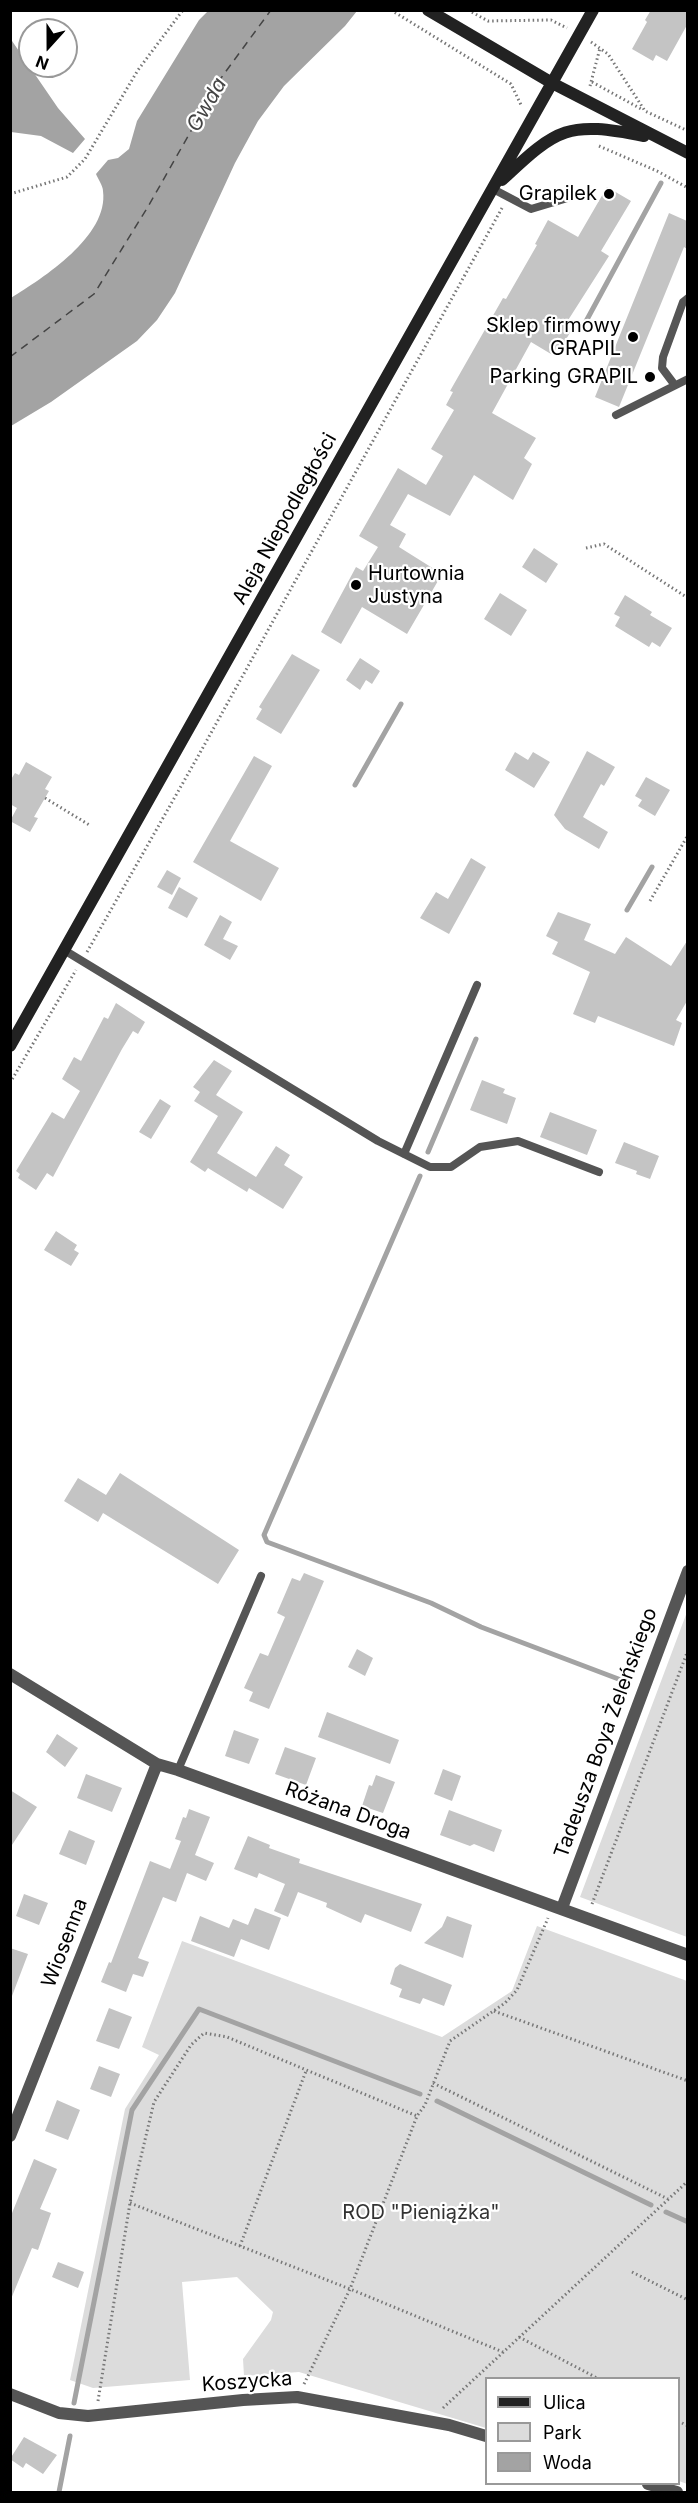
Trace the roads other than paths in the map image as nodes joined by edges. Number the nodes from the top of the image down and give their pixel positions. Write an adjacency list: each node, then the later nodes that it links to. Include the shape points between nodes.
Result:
1 (428, 10): 3 (street)
2 (593, 10): 3 (street, Aleja Niepodległości)
3 (552, 83): 4 (street); 6 (street, Aleja Niepodległości)
4 (656, 138): 5 (street); 6 (street, via 607,129 570,130 534,150)
5 (687, 153)
6 (493, 189): 7 (lane, via 531,209); 12 (street, Aleja Niepodległości)
7 (571, 197)
8 (687, 298): 10 (lane, via 663,357 662,368)
9 (687, 379): 10 (lane)
10 (674, 384): 11 (lane)
11 (616, 415)
12 (64, 950): 14 (street, Aleja Niepodległości); 15 (lane)
13 (477, 985): 15 (lane)
14 (10, 1046)
15 (404, 1154): 16 (lane, via 430,1167 451,1167 480,1147 518,1141)
16 (599, 1172)
17 (687, 1571): 22 (street, Tadeusza Boya Żeleńskiego)
18 (261, 1576): 21 (lane)
19 (10, 1674): 20 (street, Różana Droga)
20 (157, 1764): 21 (street, Różana Droga); 24 (street, Wiosenna)
21 (178, 1770): 22 (street, Różana Droga)
22 (561, 1908): 23 (street, Różana Droga)
23 (687, 1955)
24 (10, 2136)
25 (10, 2394): 26 (street, Koszycka, via 59,2413 96,2415 297,2397 449,2425)
26 (485, 2436)
27 (651, 2485): 28 (street)
28 (677, 2493)

